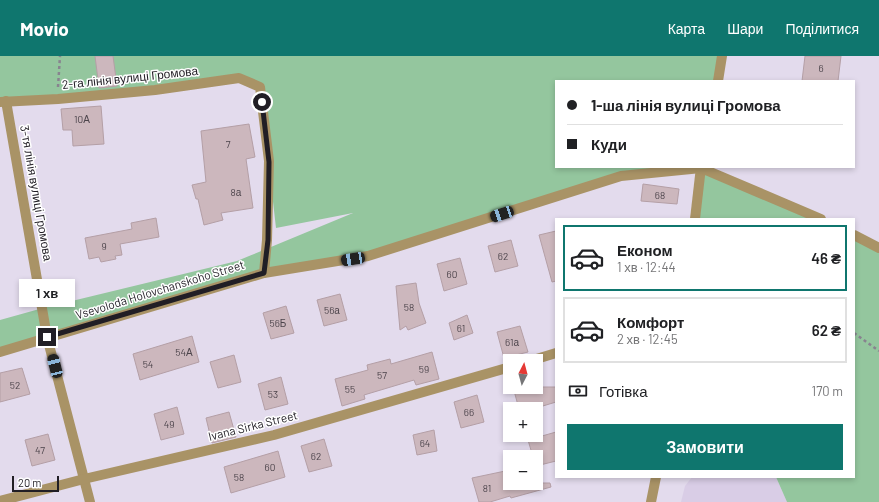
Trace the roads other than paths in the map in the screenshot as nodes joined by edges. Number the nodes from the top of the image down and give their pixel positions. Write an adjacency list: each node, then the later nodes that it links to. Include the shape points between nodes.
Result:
1 (722, 56): 2 (street)
2 (718, 80)
3 (3, 102): 11 (street, 2-га лінія вулиці Громова, via 156,90 239,78 260,87 269,162 268,240); 12 (street, 3-тя лінія вулиці Громова)
4 (692, 168): 11 (street, Vsevoloda Holovchanskoho Street, via 621,176 368,256)
5 (701, 168): 7 (street)
6 (703, 168): 8 (street)
7 (695, 218)
8 (819, 218)
9 (855, 236): 10 (street)
10 (879, 248)
11 (264, 273): 12 (street, Vsevoloda Holovchanskoho Street)
12 (47, 337): 13 (street, Vsevoloda Holovchanskoho Street); 18 (street, 3-тя лінія вулиці Громова)
13 (0, 352)
14 (555, 353): 15 (street)
15 (543, 357)
16 (503, 369): 18 (street, Ivana Sirka Street, via 274,435)
17 (656, 478): 21 (street)
18 (84, 479): 19 (street, Ivana Sirka Street); 20 (street, 3-тя лінія вулиці Громова)
19 (0, 501)
20 (90, 502)
21 (652, 502)

